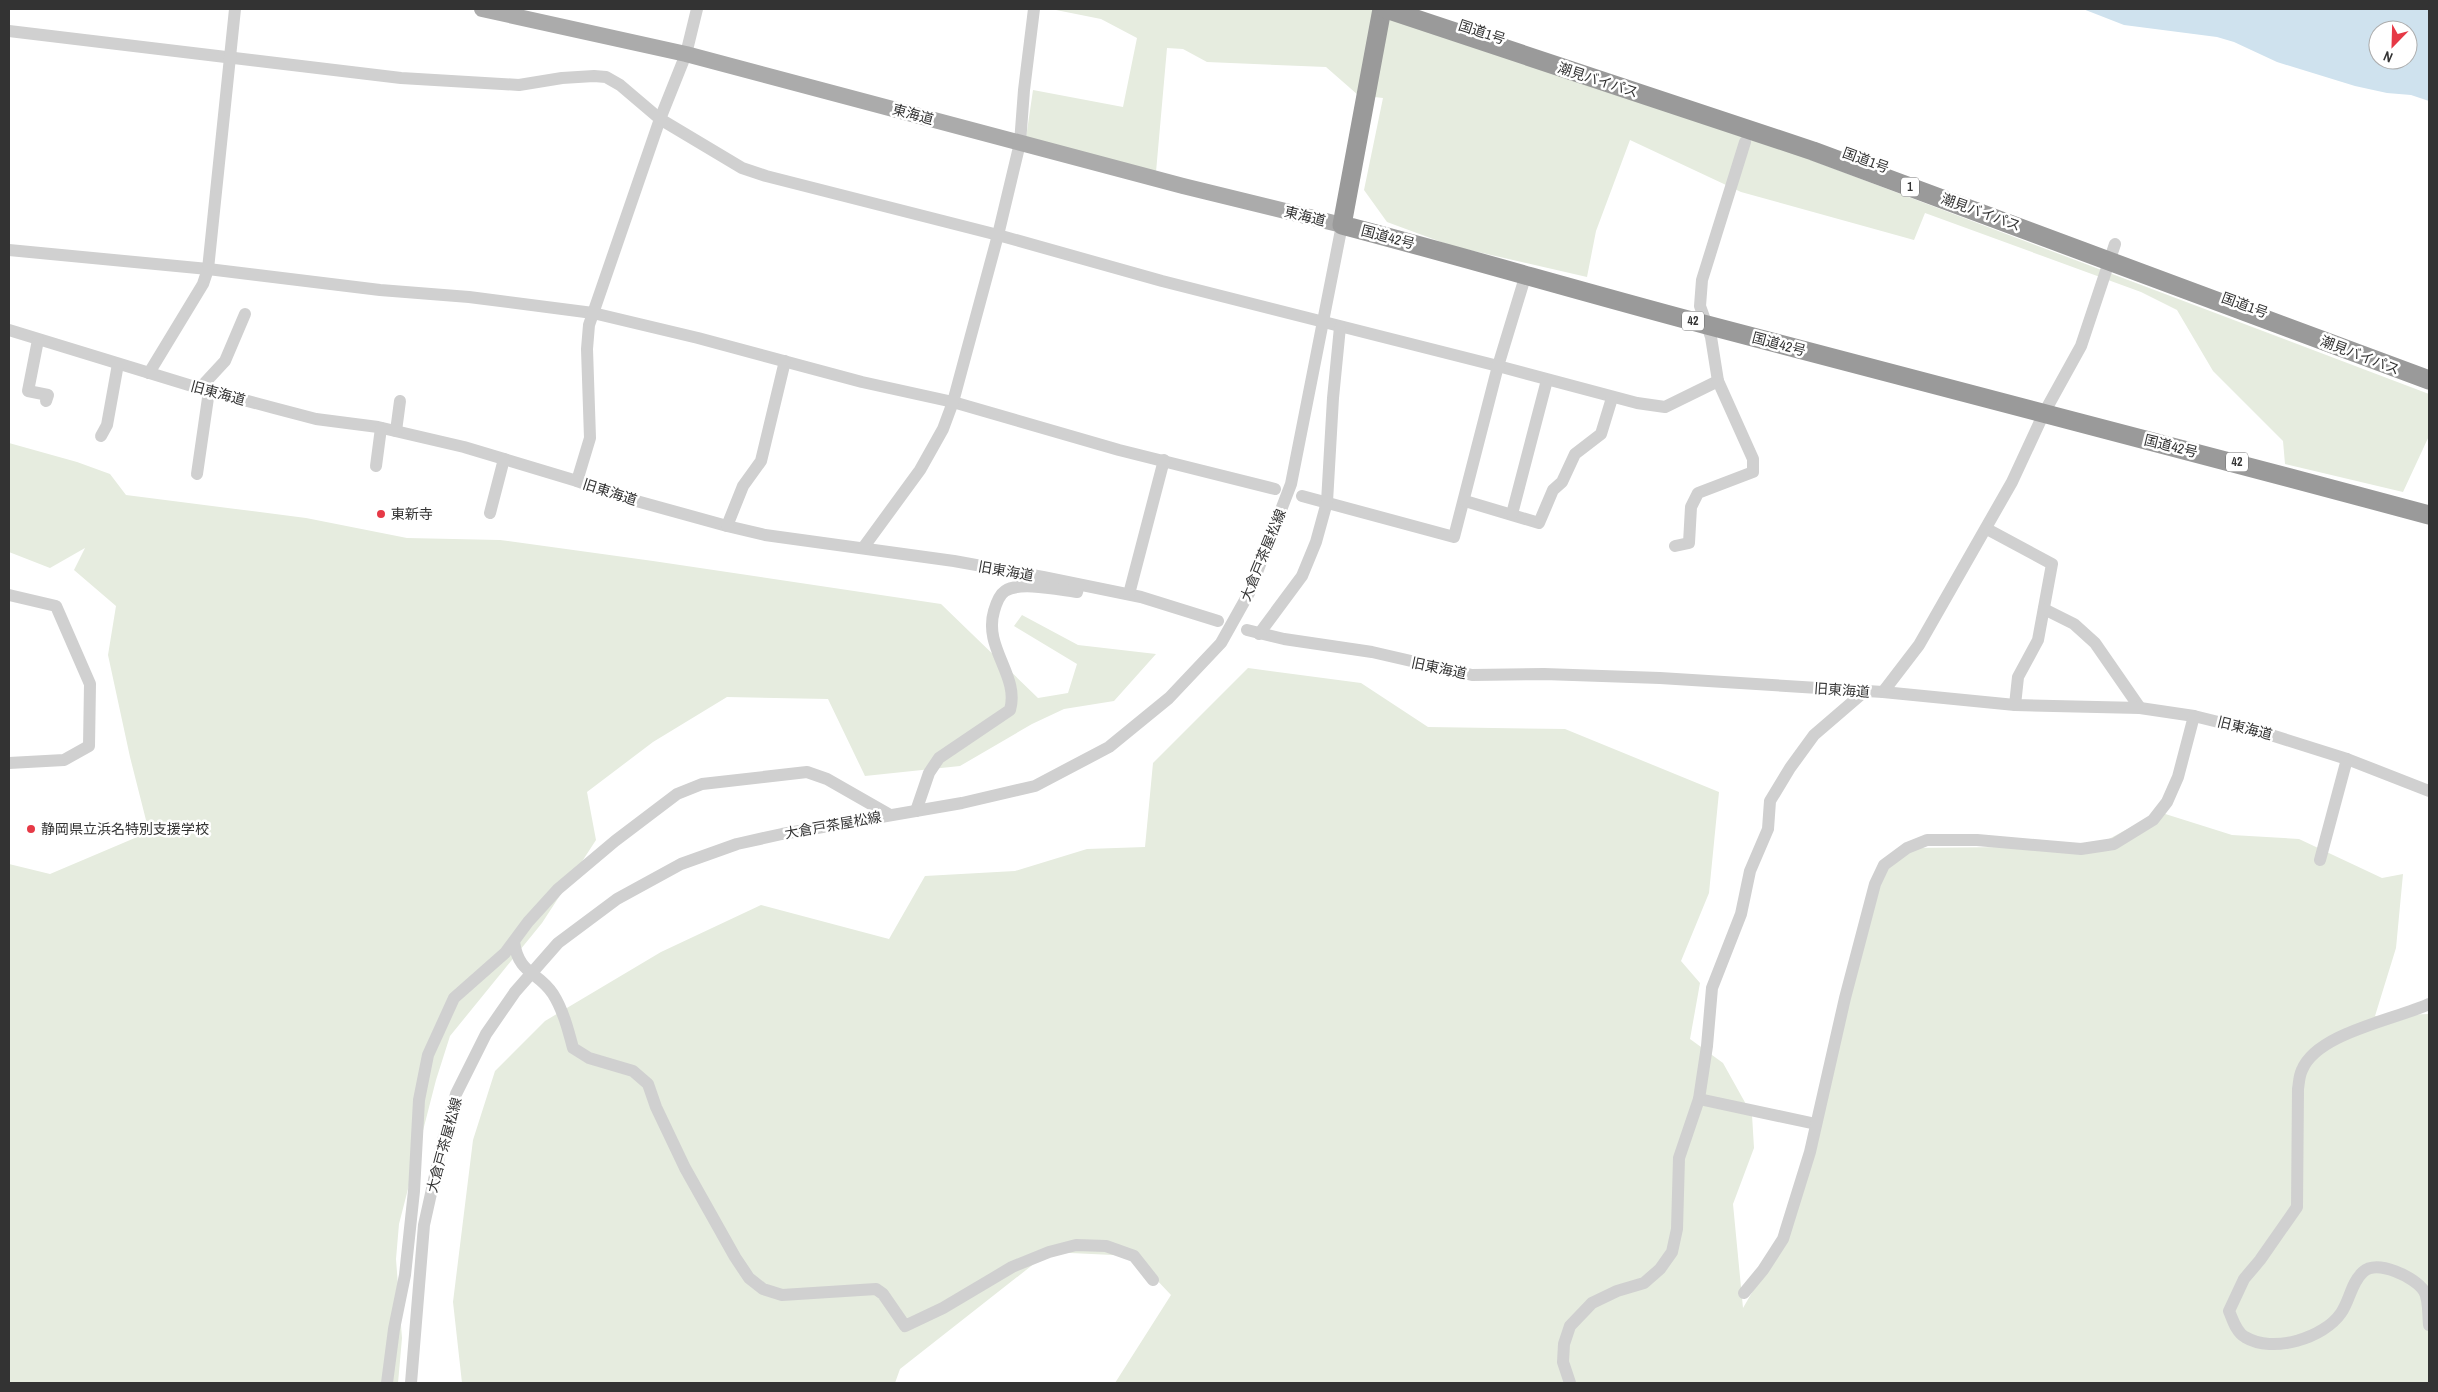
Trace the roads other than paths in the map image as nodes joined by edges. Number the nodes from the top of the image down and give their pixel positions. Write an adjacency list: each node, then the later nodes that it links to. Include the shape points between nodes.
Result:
1 (235, 9): 9 (street)
2 (482, 9): 8 (main road, 東海道)
3 (697, 9): 8 (street)
4 (1034, 9): 11 (street)
5 (1384, 9): 13 (highway, 国道42号); 33 (highway, 潮見バイパス / 1, via 1813,151)
6 (1410, 9): 15 (highway, 国道1号 / 1, via 1844,152)
7 (9, 31): 9 (street)
8 (686, 54): 10 (street); 11 (main road, 東海道)
9 (230, 56): 10 (street, via 401,78 519,85 562,78 606,77); 17 (street)
10 (660, 119): 14 (street, via 742,168); 19 (street)
11 (1020, 142): 13 (main road, 東海道); 14 (street)
12 (1745, 142): 23 (street, via 1702,280 1700,306)
13 (1342, 225): 18 (highway, 国道42号 / 42); 21 (street, 大倉戸茶屋松線)
14 (998, 235): 21 (street); 38 (street)
15 (2113, 249): 29 (highway, 国道1号 / 1); 39 (street, via 2081,346)
16 (9, 250): 17 (street)
17 (208, 269): 19 (street); 30 (street, via 203,284)
18 (1526, 274): 23 (highway, 国道42号 / 42); 28 (street)
19 (593, 313): 26 (street); 47 (street, via 587,349 590,438)
20 (245, 314): 34 (street, via 225,360)
21 (1322, 322): 22 (street); 72 (street, 大倉戸茶屋松線, via 1290,484 1249,593 1221,642 1169,698 1110,747 1035,786)
22 (1340, 326): 28 (street); 51 (street)
23 (1708, 326): 32 (street); 39 (highway, 国道42号 / 42)
24 (9, 330): 25 (street, 旧東海道)
25 (38, 340): 27 (street, 旧東海道); 36 (street, via 28,391 48,395)
26 (785, 361): 38 (street); 55 (street, via 761,461 743,486)
27 (118, 364): 30 (street, 旧東海道); 42 (street, via 107,425)
28 (1498, 366): 31 (street); 50 (street)
29 (2429, 372)
30 (149, 373): 34 (street, 旧東海道)
31 (1547, 380): 35 (street); 53 (street)
32 (1718, 380): 35 (street, via 1665,407); 57 (street, via 1753,459 1753,472 1698,493 1691,507 1689,543)
33 (2429, 380)
34 (205, 390): 40 (street, 旧東海道, via 316,419); 46 (street)
35 (1612, 398): 53 (street, via 1601,434 1575,454 1562,482 1553,490 1539,523)
36 (46, 401)
37 (400, 401): 41 (street)
38 (953, 402): 44 (street); 58 (street, via 943,429 920,470)
39 (2044, 413): 54 (highway, 国道42号 / 42); 56 (street)
40 (381, 428): 41 (street, 旧東海道); 45 (street)
41 (396, 431): 43 (street, 旧東海道)
42 (101, 436)
43 (504, 459): 47 (street, 旧東海道); 52 (street)
44 (1164, 460): 48 (street); 60 (street)
45 (376, 466)
46 (197, 474)
47 (577, 481): 55 (street, 旧東海道)
48 (1275, 489)
49 (1302, 496): 51 (street)
50 (1465, 501): 51 (street, via 1454,537); 53 (street)
51 (1327, 502): 64 (street, 旧東海道, via 1302,576 1253,632 1372,652 1472,675 1660,678)
52 (490, 513)
53 (1512, 514)
54 (2429, 515)
55 (728, 526): 58 (street, 旧東海道, via 765,535)
56 (1987, 529): 62 (street, via 2052,564); 65 (street, via 1919,644)
57 (1674, 546)
58 (862, 548): 59 (street, 旧東海道)
59 (1080, 584): 60 (street, 旧東海道); 72 (street, via 1077,592 1022,586 1005,591 996,601 992,641 1012,693 1010,710 939,758 929,772)
60 (1129, 594): 63 (street, 旧東海道)
61 (9, 595): 70 (street, via 56,606 90,684 89,746 64,760)
62 (2044, 609): 66 (street, via 2038,640 2018,677); 67 (street, via 2074,624 2095,642)
63 (1218, 621)
64 (1864, 692): 65 (street, 旧東海道); 78 (street, via 1814,735 1770,801 1768,830 1750,872 1741,914 1712,988)
65 (1883, 692): 66 (street, 旧東海道)
66 (2015, 705): 67 (street, 旧東海道)
67 (2140, 708): 68 (street, 旧東海道)
68 (2194, 716): 69 (street, 旧東海道, via 2271,735); 79 (street, via 2178,777 2167,802 2153,820 2114,844 2080,848 1977,840 1927,840 1907,848 1884,865 1875,884 1850,979)
69 (2347, 759): 71 (street, 旧東海道); 74 (street)
70 (9, 763)
71 (2429, 791)
72 (916, 811): 73 (street, 大倉戸茶屋松線)
73 (890, 815): 75 (street, via 828,779 807,772 702,784 676,794 558,889); 76 (street, 大倉戸茶屋松線, via 737,844 681,864 617,899 558,943)
74 (2320, 860)
75 (514, 942): 76 (street, via 518,959); 83 (street, via 454,998 428,1055 419,1100 405,1275)
76 (531, 974): 80 (street, via 552,992 562,1011 573,1048 589,1058 632,1071 648,1084 685,1168 735,1257 750,1278 763,1289 782,1295 876,1289 905,1326 943,1308 1012,1267 1076,1245 1106,1246 1134,1256); 84 (street, 大倉戸茶屋松線, via 486,1034 456,1094 424,1225)
77 (2429, 1004): 82 (street, via 2332,1039 2309,1058 2302,1070 2298,1089 2297,1206 2244,1279 2229,1311 2243,1336 2257,1342 2306,1339 2326,1329 2342,1312 2353,1284 2364,1270 2380,1266 2411,1279 2424,1291)
78 (1699, 1099): 79 (street); 85 (street, via 1679,1158 1677,1229 1672,1252 1660,1269 1644,1282 1617,1290 1592,1303 1570,1326 1563,1362)
79 (1816, 1124): 81 (street, via 1783,1239)
80 (1153, 1280)
81 (1744, 1293)
82 (2429, 1325)
83 (387, 1383)
84 (411, 1383)
85 (1570, 1383)

